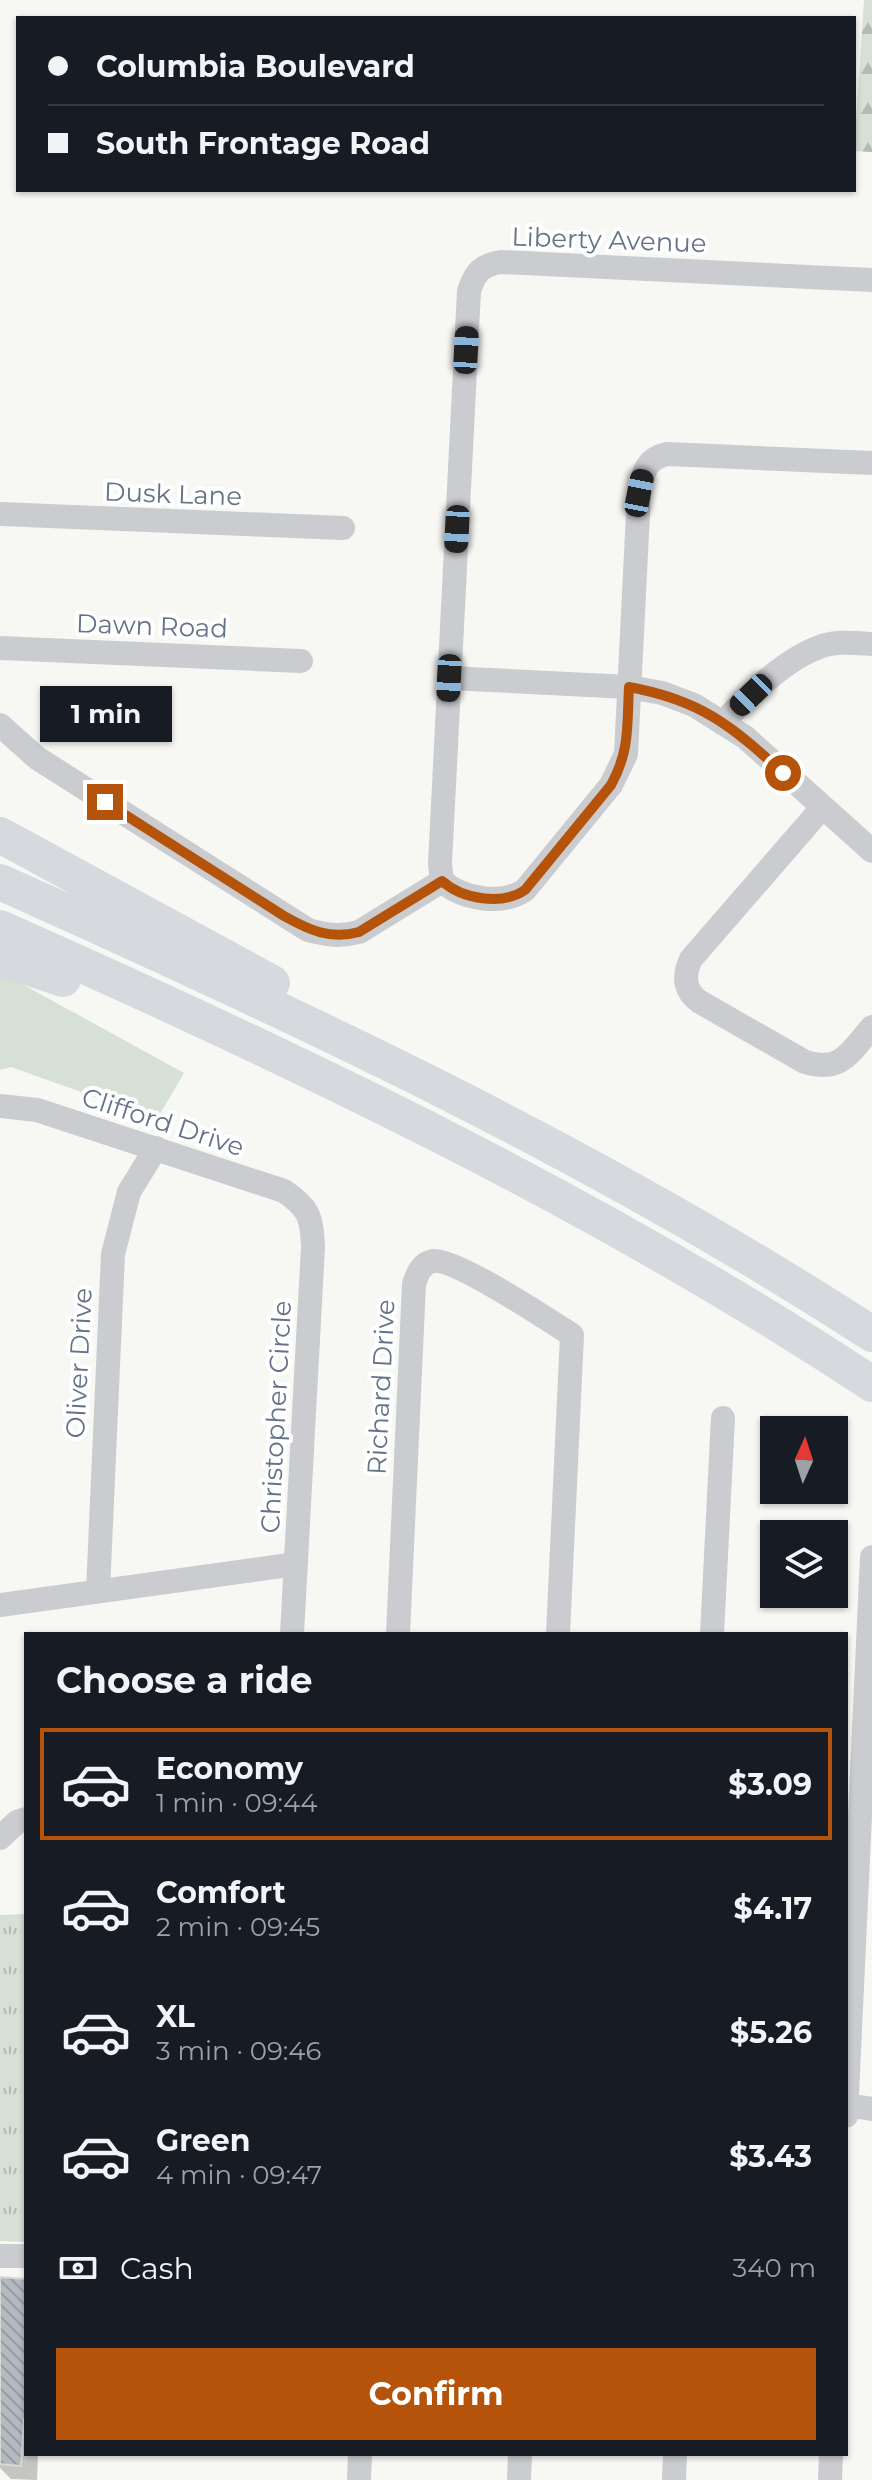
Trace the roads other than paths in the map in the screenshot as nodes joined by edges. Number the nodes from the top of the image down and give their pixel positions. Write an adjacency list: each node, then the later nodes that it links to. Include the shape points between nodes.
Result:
1 (872, 280): 8 (street, Liberty Avenue, via 537,263 501,262 481,268 469,291)
2 (872, 463): 9 (street, via 667,454 649,462 639,493)
3 (0, 514): 4 (street, Dusk Lane)
4 (343, 528)
5 (872, 644): 10 (street, via 825,645 811,651)
6 (0, 648): 7 (street, Dawn Road)
7 (301, 661)
8 (449, 678): 9 (street); 15 (street, Liberty Avenue)
9 (629, 687): 10 (street, via 694,705); 15 (street, via 621,767 525,890 507,898 486,898 460,893)
10 (722, 723): 12 (street, via 745,737)
11 (0, 725): 15 (street, via 37,758 308,930 344,936 359,932)
12 (821, 809): 14 (street); 19 (street, via 691,959 687,988 700,1002 822,1067 842,1060)
13 (0, 835): 21 (highway, via 329,1014)
14 (872, 851)
15 (442, 881)
16 (0, 882): 21 (highway)
17 (0, 928): 22 (highway)
18 (0, 958): 22 (highway)
19 (872, 1027)
20 (0, 1106): 23 (street, Clifford Drive, via 37,1110)
21 (475, 1106): 25 (highway, via 638,1191)
22 (418, 1124): 26 (highway, via 662,1254)
23 (156, 1148): 24 (street, Clifford Drive, via 284,1191); 30 (street, Oliver Drive, via 129,1192 113,1254)
24 (303, 1206): 29 (street, Christopher Circle, via 312,1221 313,1247)
25 (872, 1334)
26 (872, 1384)
27 (723, 1418): 35 (street)
28 (872, 1557): 38 (street)
29 (296, 1564): 30 (street); 32 (street, Christopher Circle)
30 (98, 1591): 31 (street)
31 (0, 1605)
32 (292, 1632)
33 (398, 1632): 34 (street, Richard Drive, via 414,1284 426,1264 442,1261 572,1335)
34 (558, 1632)
35 (712, 1632)
36 (24, 1820): 37 (street)
37 (0, 1838)
38 (848, 2063)
39 (848, 2105): 40 (street)
40 (872, 2109)
41 (0, 2256): 42 (street)
42 (24, 2256)
43 (360, 2456): 47 (street)
44 (520, 2456): 48 (street)
45 (675, 2456): 49 (street)
46 (831, 2456): 50 (street)
47 (359, 2480)
48 (519, 2480)
49 (674, 2480)
50 (830, 2480)

